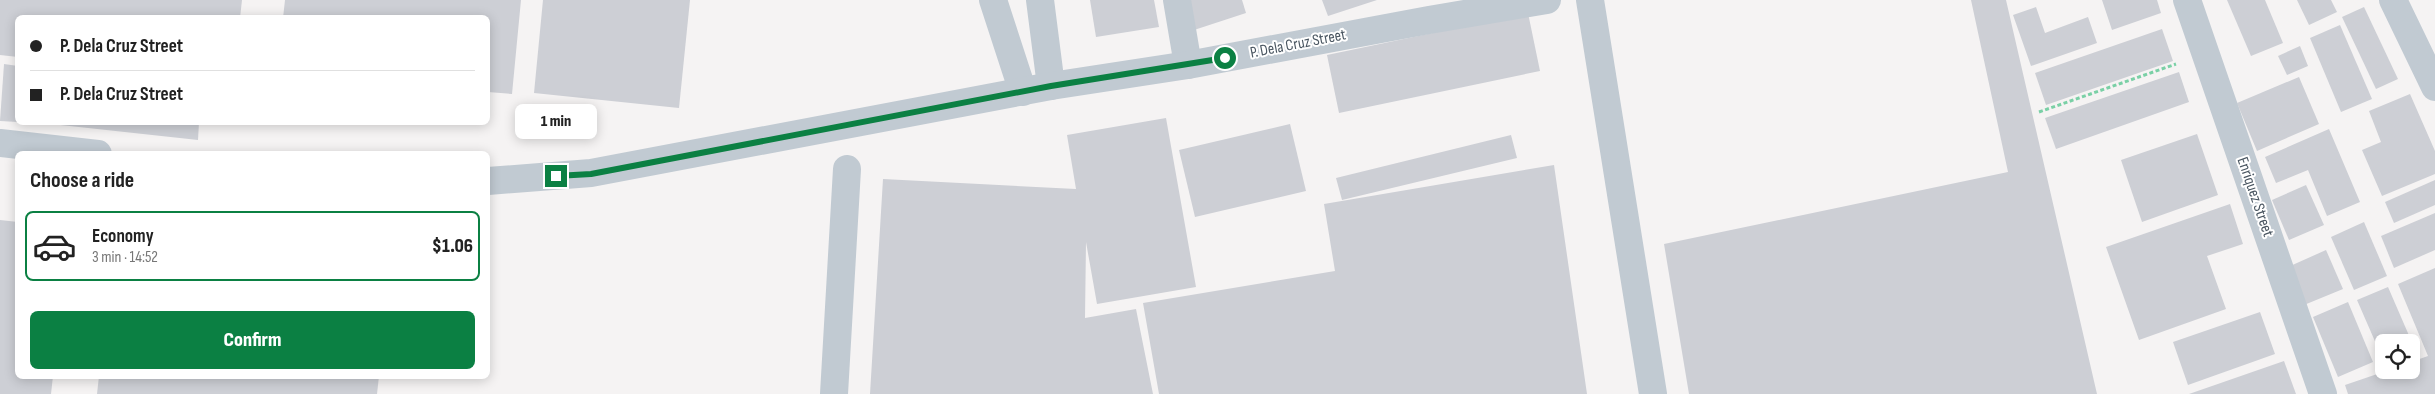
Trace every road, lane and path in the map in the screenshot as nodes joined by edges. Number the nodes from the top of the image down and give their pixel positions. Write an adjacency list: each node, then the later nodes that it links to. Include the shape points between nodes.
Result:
1 (993, 0): 13 (street)
2 (1040, 0): 11 (street)
3 (1177, 0): 10 (street)
4 (1547, 0): 8 (street, P. Dela Cruz Street)
5 (1590, 0): 20 (street)
6 (2186, 0): 9 (street, Enriquez Street)
7 (2393, 0): 12 (street)
8 (1428, 10): 10 (street, P. Dela Cruz Street)
9 (2205, 54): 14 (path); 21 (street, Enriquez Street)
10 (1188, 65): 11 (street, P. Dela Cruz Street)
11 (1051, 86): 13 (street, P. Dela Cruz Street)
12 (2435, 87)
13 (1023, 92): 18 (street, P. Dela Cruz Street, via 591,174)
14 (2038, 112)
15 (0, 143): 16 (street)
16 (71, 151)
17 (848, 169): 19 (street)
18 (490, 181)
19 (834, 394)
20 (1653, 394)
21 (2323, 394)

